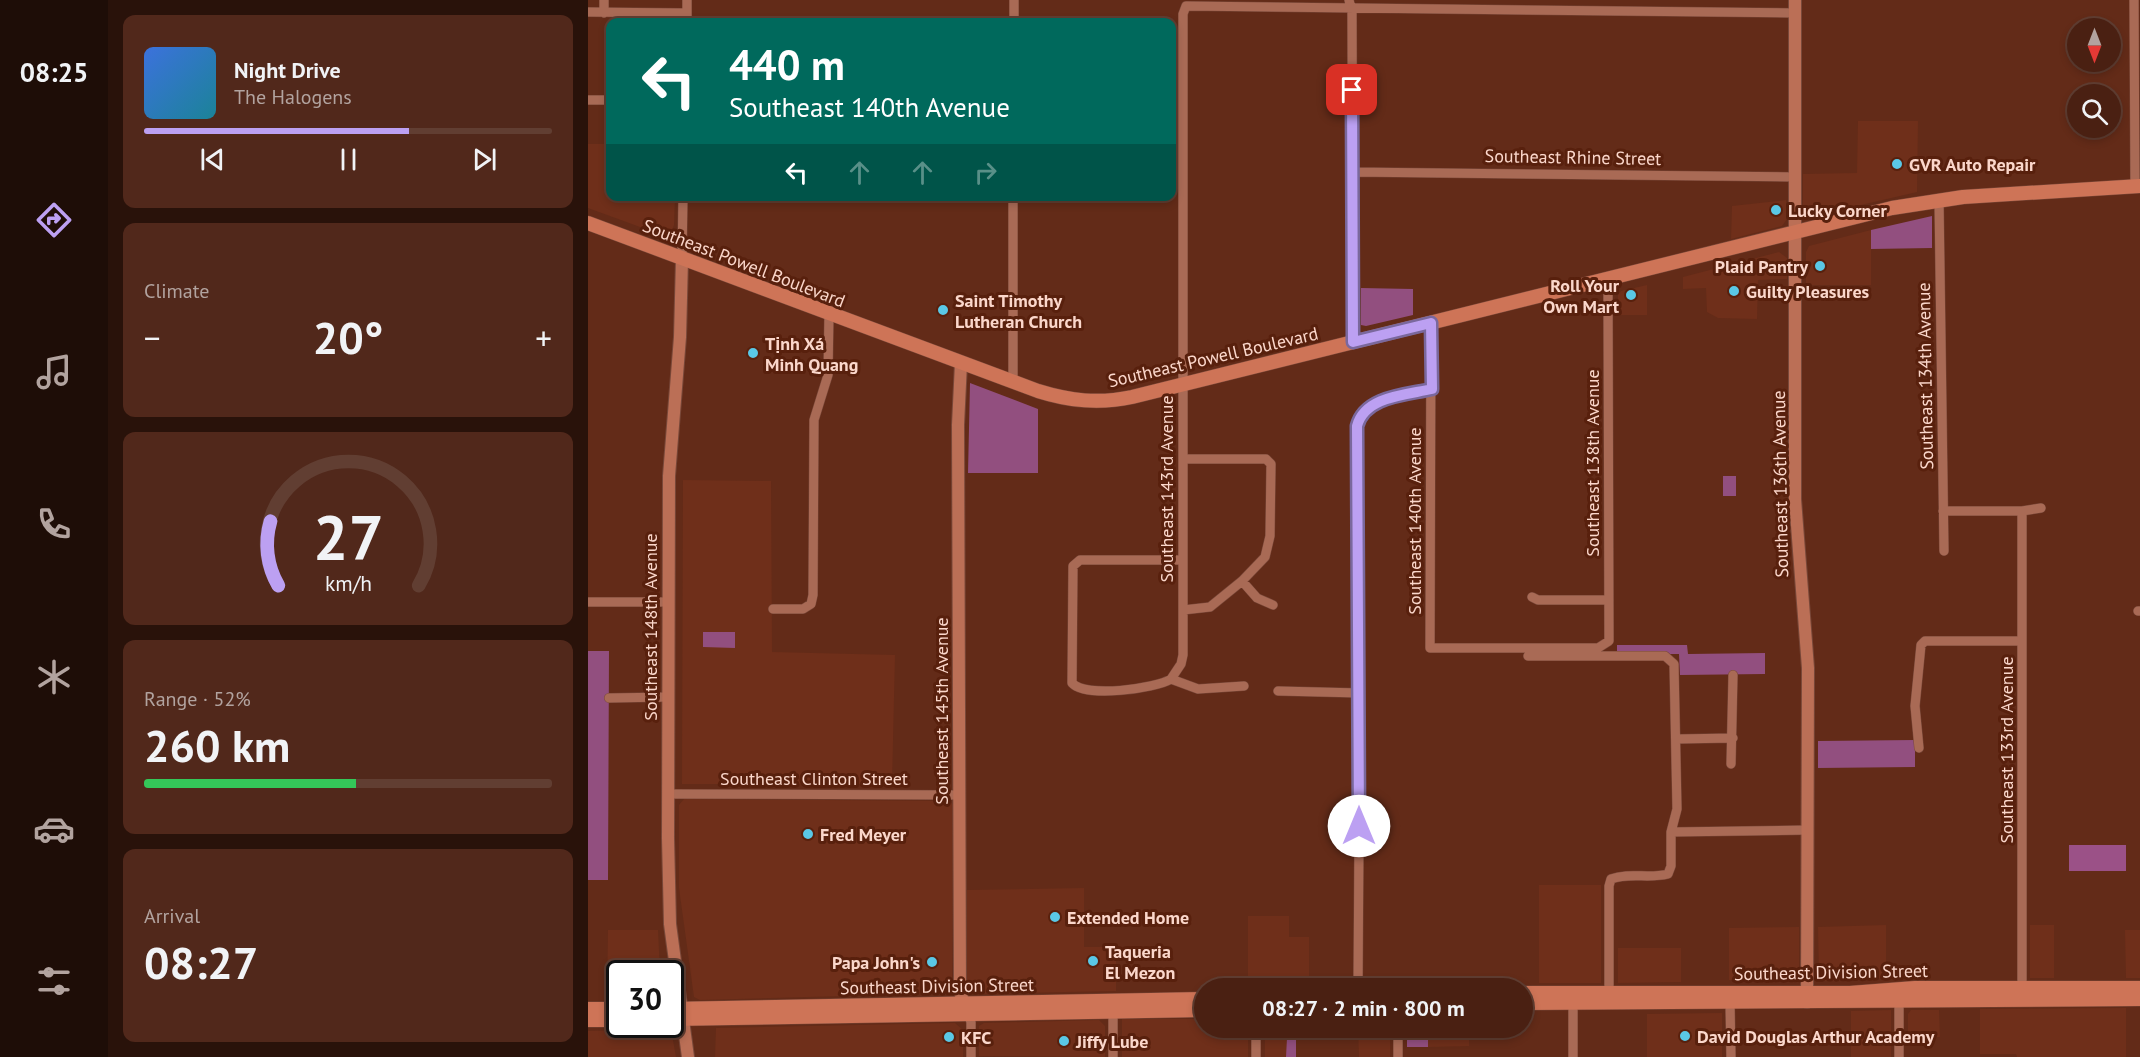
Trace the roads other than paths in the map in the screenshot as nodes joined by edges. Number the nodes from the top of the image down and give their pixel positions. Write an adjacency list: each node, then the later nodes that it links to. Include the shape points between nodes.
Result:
1 (604, 0): 8 (street)
2 (687, 0): 10 (street)
3 (1014, 0): 11 (street)
4 (2134, 0): 16 (street)
5 (1350, 3): 6 (street); 14 (street); 29 (street, Southeast 143rd Avenue, via 1197,4 1184,9)
6 (1795, 6): 15 (street, Southeast 136th Avenue)
7 (588, 12): 8 (street)
8 (604, 13): 9 (street, via 682,13)
9 (686, 18)
10 (689, 18)
11 (1014, 18)
12 (588, 100): 13 (street)
13 (606, 100)
14 (1352, 172): 15 (street, Southeast Rhine Street); 26 (street)
15 (1795, 177): 21 (street, Southeast 136th Avenue)
16 (2138, 186): 17 (main road, Southeast Powell Boulevard)
17 (1939, 200): 21 (main road, Southeast Powell Boulevard); 33 (street, Southeast 134th Avenue)
18 (683, 201): 22 (street, Southeast 148th Avenue)
19 (1013, 201): 28 (street)
20 (588, 223): 22 (main road, Southeast Powell Boulevard)
21 (1795, 235): 23 (main road, Southeast Powell Boulevard, via 1732,246 1723,252); 61 (street, Southeast 136th Avenue, via 1795,524 1807,658)
22 (682, 259): 24 (main road, Southeast Powell Boulevard); 41 (street, Southeast 148th Avenue, via 680,337 669,452)
23 (1605, 280): 25 (main road, Southeast Powell Boulevard); 39 (street, Southeast 138th Avenue)
24 (829, 314): 27 (main road, Southeast Powell Boulevard); 43 (street, via 828,375 814,420 813,596 811,604 803,609)
25 (1431, 323): 26 (main road, Southeast Powell Boulevard); 30 (street, Southeast 140th Avenue)
26 (1353, 342): 29 (main road, Southeast Powell Boulevard)
27 (961, 363): 28 (main road, Southeast Powell Boulevard); 60 (street, Southeast 145th Avenue)
28 (1013, 382): 29 (main road, Southeast Powell Boulevard, via 1053,396 1088,402 1117,400)
29 (1182, 385): 31 (street, Southeast 143rd Avenue)
30 (1432, 389): 46 (street, Southeast 140th Avenue, via 1430,648); 52 (street, via 1374,403 1363,411 1357,426 1356,608)
31 (1183, 459): 36 (street, Southeast 143rd Avenue); 37 (street, via 1266,459 1271,464 1269,547)
32 (2042, 508): 34 (street)
33 (1943, 511): 34 (street); 35 (street, Southeast 134th Avenue)
34 (2022, 511): 45 (street, Southeast 133rd Avenue)
35 (1944, 551)
36 (1183, 560): 44 (street, Southeast 143rd Avenue); 49 (street, via 1080,560 1071,572 1072,682 1078,688 1090,690 1154,687)
37 (1242, 581): 42 (street, via 1257,598); 44 (street, via 1210,607)
38 (1532, 597): 39 (street)
39 (1609, 600): 46 (street, Southeast 138th Avenue)
40 (588, 602): 41 (street)
41 (668, 602): 53 (street, Southeast 148th Avenue)
42 (1273, 605)
43 (773, 609)
44 (1183, 610): 49 (street, Southeast 143rd Avenue, via 1183,655)
45 (2022, 641): 57 (street, via 1925,642 1919,649 1915,706); 67 (street, Southeast 133rd Avenue)
46 (1606, 646)
47 (1528, 656): 56 (street, via 1671,659 1676,678)
48 (1733, 675): 55 (street)
49 (1172, 679): 50 (street, via 1198,689)
50 (1244, 686)
51 (1278, 691): 52 (street)
52 (1360, 693): 64 (street)
53 (668, 697): 54 (street); 59 (street, Southeast 148th Avenue)
54 (609, 698)
55 (1733, 738): 56 (street); 58 (street)
56 (1677, 739): 62 (street, via 1677,809)
57 (1918, 748)
58 (1731, 764)
59 (668, 794): 60 (street, Southeast Clinton Street); 63 (street, Southeast 148th Avenue)
60 (959, 795): 80 (street, Southeast 145th Avenue, via 960,992)
61 (1808, 830): 62 (street); 71 (street, Southeast 136th Avenue)
62 (1671, 832): 68 (street, via 1668,874 1611,879)
63 (673, 960)
64 (1358, 978)
65 (1915, 988): 67 (main road, Southeast Division Street); 71 (main road, Southeast Division Street); 75 (main road)
66 (2140, 988): 67 (main road, Southeast Division Street)
67 (2022, 989)
68 (1609, 993): 70 (main road, Southeast Division Street); 71 (main road, Southeast Division Street)
69 (1533, 994): 70 (main road, Southeast Division Street)
70 (1573, 998): 76 (main road, Southeast Division Street); 77 (main road, Southeast Division Street); 94 (street)
71 (1807, 998): 75 (main road, Southeast Division Street); 77 (main road, Southeast Division Street)
72 (1194, 999): 74 (main road, Southeast Division Street)
73 (2140, 999): 75 (main road, Southeast Division Street)
74 (1147, 1000): 80 (main road, Southeast Division Street); 82 (main road)
75 (1899, 1000): 96 (street)
76 (1533, 1002)
77 (1730, 1003): 95 (street)
78 (588, 1009): 79 (main road)
79 (606, 1009)
80 (966, 1009): 82 (main road, Southeast Division Street); 83 (main road, Southeast Division Street); 90 (street, Southeast 145th Avenue, via 971,1022)
81 (1194, 1010): 82 (main road, Southeast Division Street)
82 (1113, 1011): 91 (street)
83 (684, 1014)
84 (588, 1020): 85 (main road)
85 (606, 1020)
86 (683, 1038): 89 (street, Southeast 148th Avenue)
87 (1256, 1038): 92 (street)
88 (1398, 1038): 93 (street)
89 (688, 1057)
90 (971, 1057)
91 (1113, 1057)
92 (1256, 1057)
93 (1398, 1057)
94 (1573, 1057)
95 (1731, 1057)
96 (1899, 1057)

